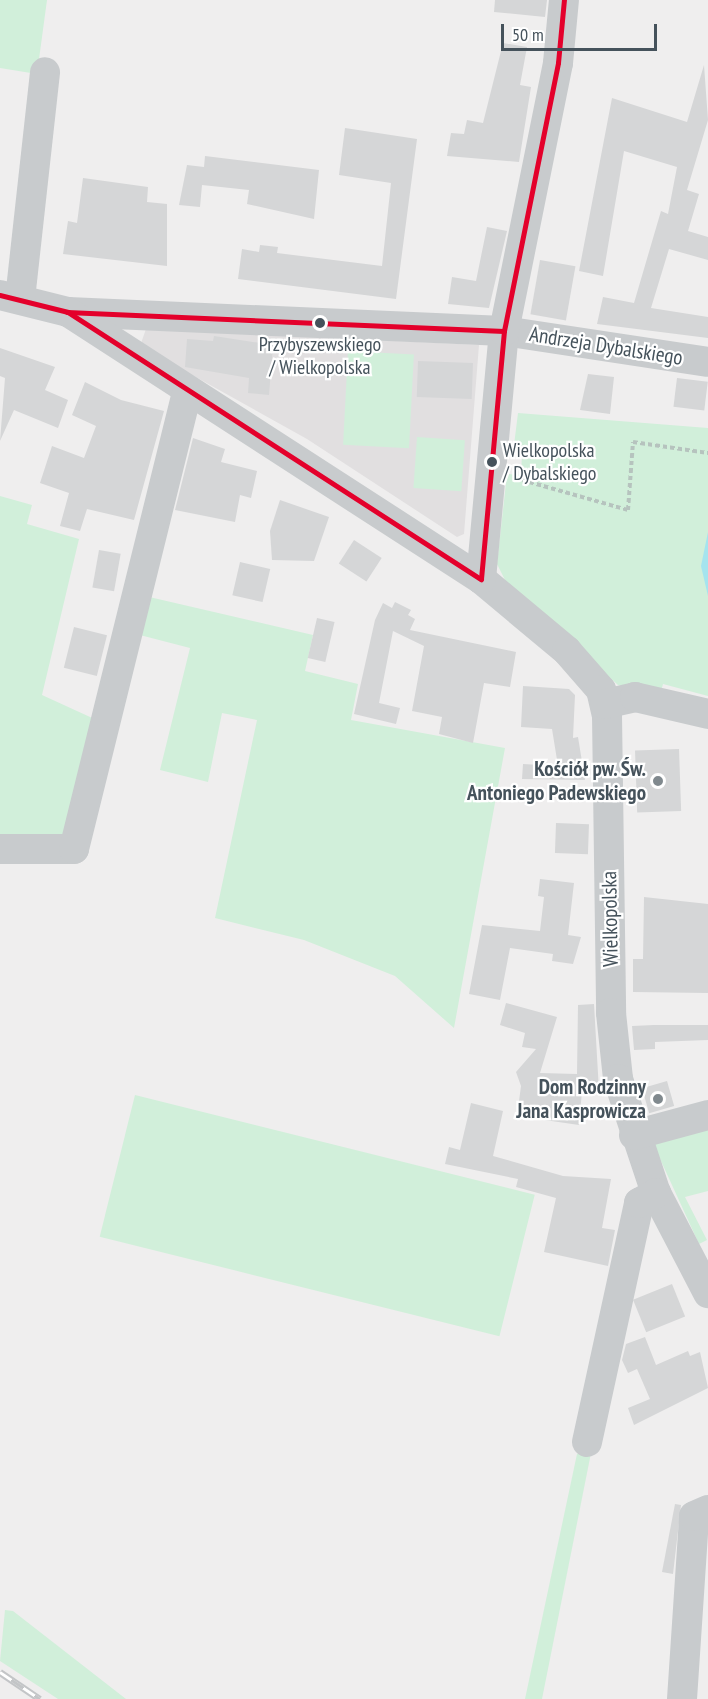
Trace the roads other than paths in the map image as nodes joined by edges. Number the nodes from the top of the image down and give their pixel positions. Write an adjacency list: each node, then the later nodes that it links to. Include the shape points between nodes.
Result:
1 (564, 0): 5 (street, via 558,63)
2 (45, 72): 3 (street)
3 (10, 297): 4 (street)
4 (68, 312): 5 (street, Andrzeja Dybalskiego); 7 (street, Wielkopolska)
5 (504, 331): 6 (street, Andrzeja Dybalskiego); 8 (street)
6 (708, 362)
7 (187, 391): 8 (street, Wielkopolska); 11 (street, via 75,849)
8 (481, 579): 9 (street, Wielkopolska, via 567,651 601,690)
9 (605, 704): 10 (street, via 635,697); 13 (street, Wielkopolska, via 611,1013 618,1079)
10 (708, 714)
11 (0, 849)
12 (708, 1115): 13 (street)
13 (633, 1136): 14 (street, Wielkopolska)
14 (656, 1192): 15 (street, Wielkopolska); 16 (street, via 639,1203)
15 (708, 1293)
16 (587, 1442)
17 (708, 1510): 18 (street, via 694,1516)
18 (682, 1699)

